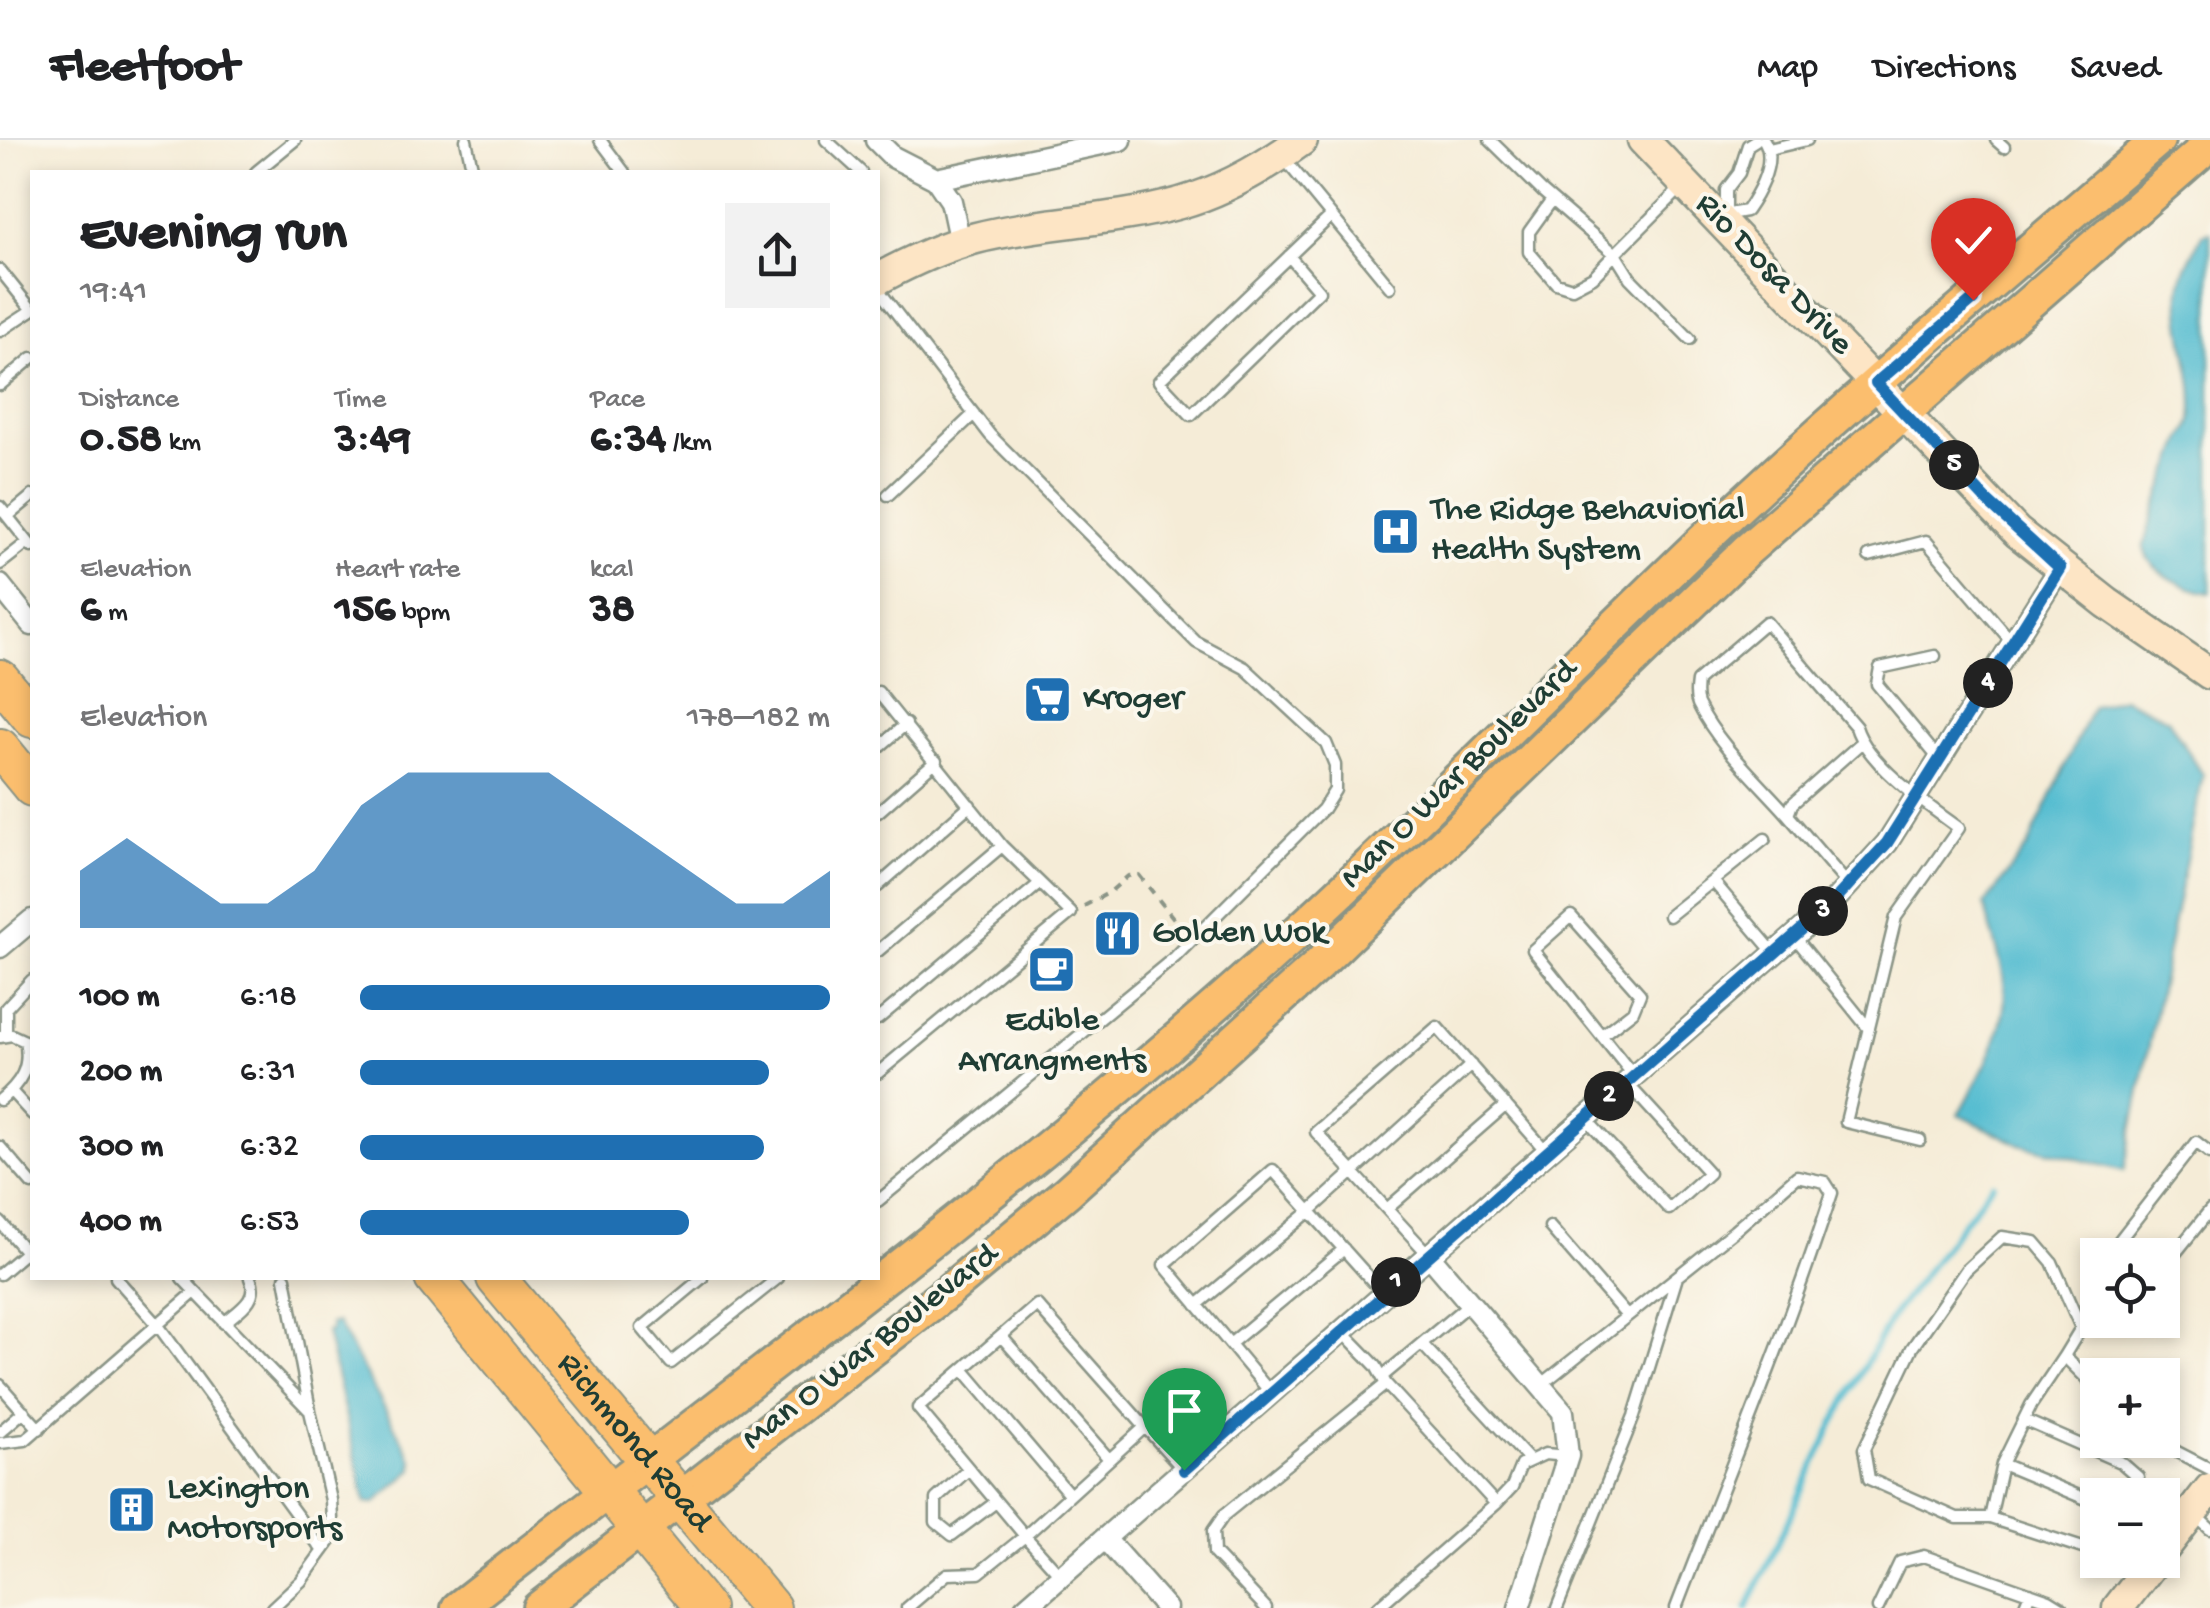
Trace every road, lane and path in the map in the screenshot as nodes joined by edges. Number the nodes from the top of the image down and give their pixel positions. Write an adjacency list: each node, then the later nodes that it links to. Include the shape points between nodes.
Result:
1 (295, 140): 14 (lane)
2 (466, 140): 15 (lane)
3 (600, 140): 16 (lane)
4 (826, 140): 17 (lane)
5 (876, 140): 18 (street)
6 (1122, 140): 18 (street)
7 (1490, 140): 20 (lane)
8 (1644, 140): 19 (street, Rio Dosa Drive)
9 (1807, 140): 11 (lane)
10 (2158, 140): 35 (main road, Man O War Boulevard)
11 (1763, 143): 22 (lane, via 1748,145 1726,190); 22 (lane, via 1768,165 1757,195 1746,211)
12 (2210, 144): 37 (main road, Man O War Boulevard)
13 (1285, 145): 21 (lane); 23 (street, via 1249,174 1186,202)
14 (258, 170)
15 (474, 170)
16 (622, 170)
17 (859, 170)
18 (936, 179): 23 (street, via 951,201)
19 (1685, 184): 22 (street, Rio Dosa Drive); 24 (lane)
20 (1552, 200): 24 (lane); 24 (lane, via 1529,232 1529,252 1556,284 1572,288)
21 (1331, 216): 25 (lane); 28 (lane)
22 (1722, 216): 35 (street, Rio Dosa Drive)
23 (960, 242): 27 (street)
24 (1615, 254): 33 (lane)
25 (1289, 256): 25 (lane, via 1159,381 1190,415 1320,291)
26 (0, 270): 30 (lane)
27 (880, 278)
28 (1390, 287)
29 (880, 292): 38 (lane)
30 (30, 308)
31 (30, 311): 32 (lane)
32 (0, 331)
33 (1690, 339)
34 (30, 360): 36 (lane)
35 (1876, 383): 37 (street, Rio Dosa Drive); 149 (main road, Man O War Boulevard, via 1217,1004 978,1206)
36 (0, 384)
37 (1904, 410): 46 (street, Rio Dosa Drive); 159 (main road, Man O War Boulevard, via 1651,641 1318,966 1084,1178)
38 (974, 414): 39 (lane); 76 (lane, via 1196,642 1245,668 1326,743 1335,790 1323,809)
39 (888, 495)
40 (30, 498): 42 (lane)
41 (0, 506): 42 (lane)
42 (8, 516): 43 (lane)
43 (30, 544): 45 (lane)
44 (1870, 556): 49 (lane, via 1926,541)
45 (0, 564)
46 (2060, 568): 49 (street); 51 (street, Rio Dosa Drive)
47 (0, 585): 48 (street)
48 (30, 622)
49 (2012, 643): 59 (street)
50 (1934, 656): 59 (lane, via 1880,668 1877,684)
51 (2210, 674)
52 (0, 679): 54 (highway)
53 (880, 694): 55 (lane)
54 (30, 716)
55 (906, 724): 57 (lane); 60 (lane)
56 (1861, 743): 62 (lane); 65 (lane, via 1792,804); 65 (lane, via 1856,728 1766,622 1697,681 1698,704)
57 (880, 746)
58 (0, 748): 61 (highway)
59 (1940, 760): 62 (street)
60 (936, 761): 63 (lane); 64 (lane)
61 (30, 785)
62 (1916, 798): 71 (street); 82 (lane, via 1959,828 1896,917)
63 (970, 805): 67 (lane); 69 (lane)
64 (880, 810)
65 (1788, 815): 71 (lane)
66 (1765, 839): 68 (lane)
67 (1002, 846): 70 (lane); 78 (lane)
68 (1712, 881): 73 (lane); 79 (lane)
69 (880, 884)
70 (1039, 884): 72 (lane); 81 (lane)
71 (1849, 886): 75 (street)
72 (1071, 913): 76 (path, via 1128,876 1139,876); 87 (lane)
73 (1669, 916)
74 (30, 922): 77 (street)
75 (1794, 936): 79 (street); 82 (lane)
76 (1191, 941): 100 (lane)
77 (0, 946)
78 (880, 950)
79 (1774, 953): 88 (street)
80 (30, 982): 84 (lane, via 6,1008)
81 (880, 1016)
82 (1869, 1029): 94 (lane, via 1846,1122)
83 (1602, 1035): 83 (lane, via 1533,950 1571,916 1640,994 1633,1011); 88 (lane)
84 (3, 1036): 86 (lane, via 25,1040)
85 (1471, 1065): 91 (lane); 98 (lane); 98 (lane, via 1437,1027 1316,1132)
86 (29, 1070): 89 (lane)
87 (880, 1071)
88 (1629, 1078): 93 (street); 93 (lane, via 1709,1173 1669,1209)
89 (11, 1091): 90 (lane); 92 (lane)
90 (0, 1100)
91 (1506, 1105): 96 (lane); 101 (lane)
92 (30, 1112)
93 (1584, 1117): 96 (street)
94 (1920, 1140)
95 (0, 1147): 99 (lane)
96 (1546, 1151): 110 (street)
97 (2210, 1153): 106 (lane, via 2196,1142)
98 (1352, 1172): 101 (lane); 103 (lane)
99 (30, 1182)
100 (880, 1199)
101 (1387, 1209): 110 (lane)
102 (2210, 1210): 107 (lane)
103 (1310, 1211): 108 (lane); 124 (lane); 124 (lane, via 1273,1170 1164,1264)
104 (0, 1222): 109 (lane)
105 (1550, 1227): 125 (lane)
106 (2121, 1238)
107 (2180, 1248)
108 (1344, 1249): 122 (lane); 130 (lane)
109 (30, 1250): 111 (lane)
110 (1428, 1254): 122 (street); 123 (street)
111 (0, 1274)
112 (1677, 1277): 125 (lane); 184 (lane, via 1634,1416); 185 (lane, via 1797,1176 1825,1182 1832,1193 1792,1314)
113 (118, 1280): 127 (lane)
114 (184, 1280): 121 (lane)
115 (251, 1280): 126 (lane, via 250,1300)
116 (285, 1280): 140 (lane)
117 (436, 1280): 156 (highway, Richmond Road)
118 (498, 1280): 149 (highway, Richmond Road)
119 (700, 1280): 120 (lane, via 642,1328 671,1363)
120 (775, 1280)
121 (194, 1292): 126 (lane); 127 (lane)
122 (1383, 1294): 128 (street)
123 (1470, 1304): 131 (lane); 137 (street)
124 (1198, 1305): 130 (lane)
125 (1627, 1316): 137 (lane)
126 (224, 1323): 140 (lane)
127 (158, 1324): 143 (lane); 169 (lane)
128 (1341, 1330): 135 (lane); 138 (street)
129 (1001, 1336): 133 (lane); 142 (lane, via 1037,1305); 148 (lane)
130 (1230, 1344): 138 (lane)
131 (1422, 1344): 135 (lane); 150 (lane)
132 (2064, 1356): 134 (lane); 141 (lane); 163 (lane, via 2081,1328 2052,1262 2035,1242 2002,1237 1966,1270 1912,1348 1864,1449 1869,1479 1957,1518)
133 (963, 1369): 152 (lane, via 918,1408); 157 (lane)
134 (2080, 1372)
135 (1385, 1379): 161 (lane); 181 (lane, via 1217,1521 1214,1553)
136 (0, 1385): 139 (lane)
137 (1540, 1386): 147 (street, via 1563,1412)
138 (1270, 1392): 154 (street)
139 (24, 1411): 143 (lane); 144 (lane)
140 (310, 1411): 169 (lane, via 331,1500 333,1537)
141 (2024, 1420): 151 (lane); 155 (lane, via 2122,1463)
142 (1145, 1426): 148 (lane); 154 (lane)
143 (39, 1429): 145 (lane, via 25,1440)
144 (0, 1432)
145 (0, 1442)
146 (2180, 1454): 153 (lane)
147 (1568, 1456): 150 (lane); 183 (street)
148 (1109, 1459): 157 (lane)
149 (648, 1460): 156 (main road, Man O War Boulevard); 159 (highway, Richmond Road)
150 (1529, 1460): 161 (lane)
151 (2002, 1464): 158 (lane); 163 (lane)
152 (968, 1469): 160 (lane); 160 (lane, via 936,1499 936,1522 952,1535)
153 (2210, 1469)
154 (1184, 1470): 167 (street)
155 (2138, 1478)
156 (608, 1490): 164 (highway, Richmond Road); 174 (main road, Man O War Boulevard)
157 (1070, 1495): 166 (lane)
158 (2080, 1496)
159 (679, 1498): 164 (main road, Man O War Boulevard); 177 (highway, Richmond Road)
160 (996, 1502): 166 (lane)
161 (1496, 1504): 182 (lane)
162 (2204, 1510): 165 (street)
163 (1990, 1518): 168 (lane)
164 (640, 1530): 175 (main road, Man O War Boulevard); 176 (highway, Richmond Road)
165 (2180, 1535)
166 (1025, 1536): 170 (lane); 178 (lane, via 978,1573 947,1574)
167 (1106, 1540): 170 (street); 180 (street)
168 (2080, 1546)
169 (324, 1550): 173 (lane)
170 (1062, 1577): 179 (street)
171 (2142, 1578): 189 (street)
172 (2030, 1593): 186 (lane, via 1924,1556 1900,1562); 187 (lane); 188 (lane)
173 (272, 1608)
174 (458, 1608)
175 (540, 1608)
176 (706, 1608)
177 (771, 1608)
178 (907, 1608)
179 (1025, 1608)
180 (1166, 1608)
181 (1266, 1608)
182 (1377, 1608)
183 (1518, 1608)
184 (1557, 1608)
185 (1676, 1608)
186 (1878, 1608)
187 (2024, 1608)
188 (2062, 1608)
189 (2118, 1608)

